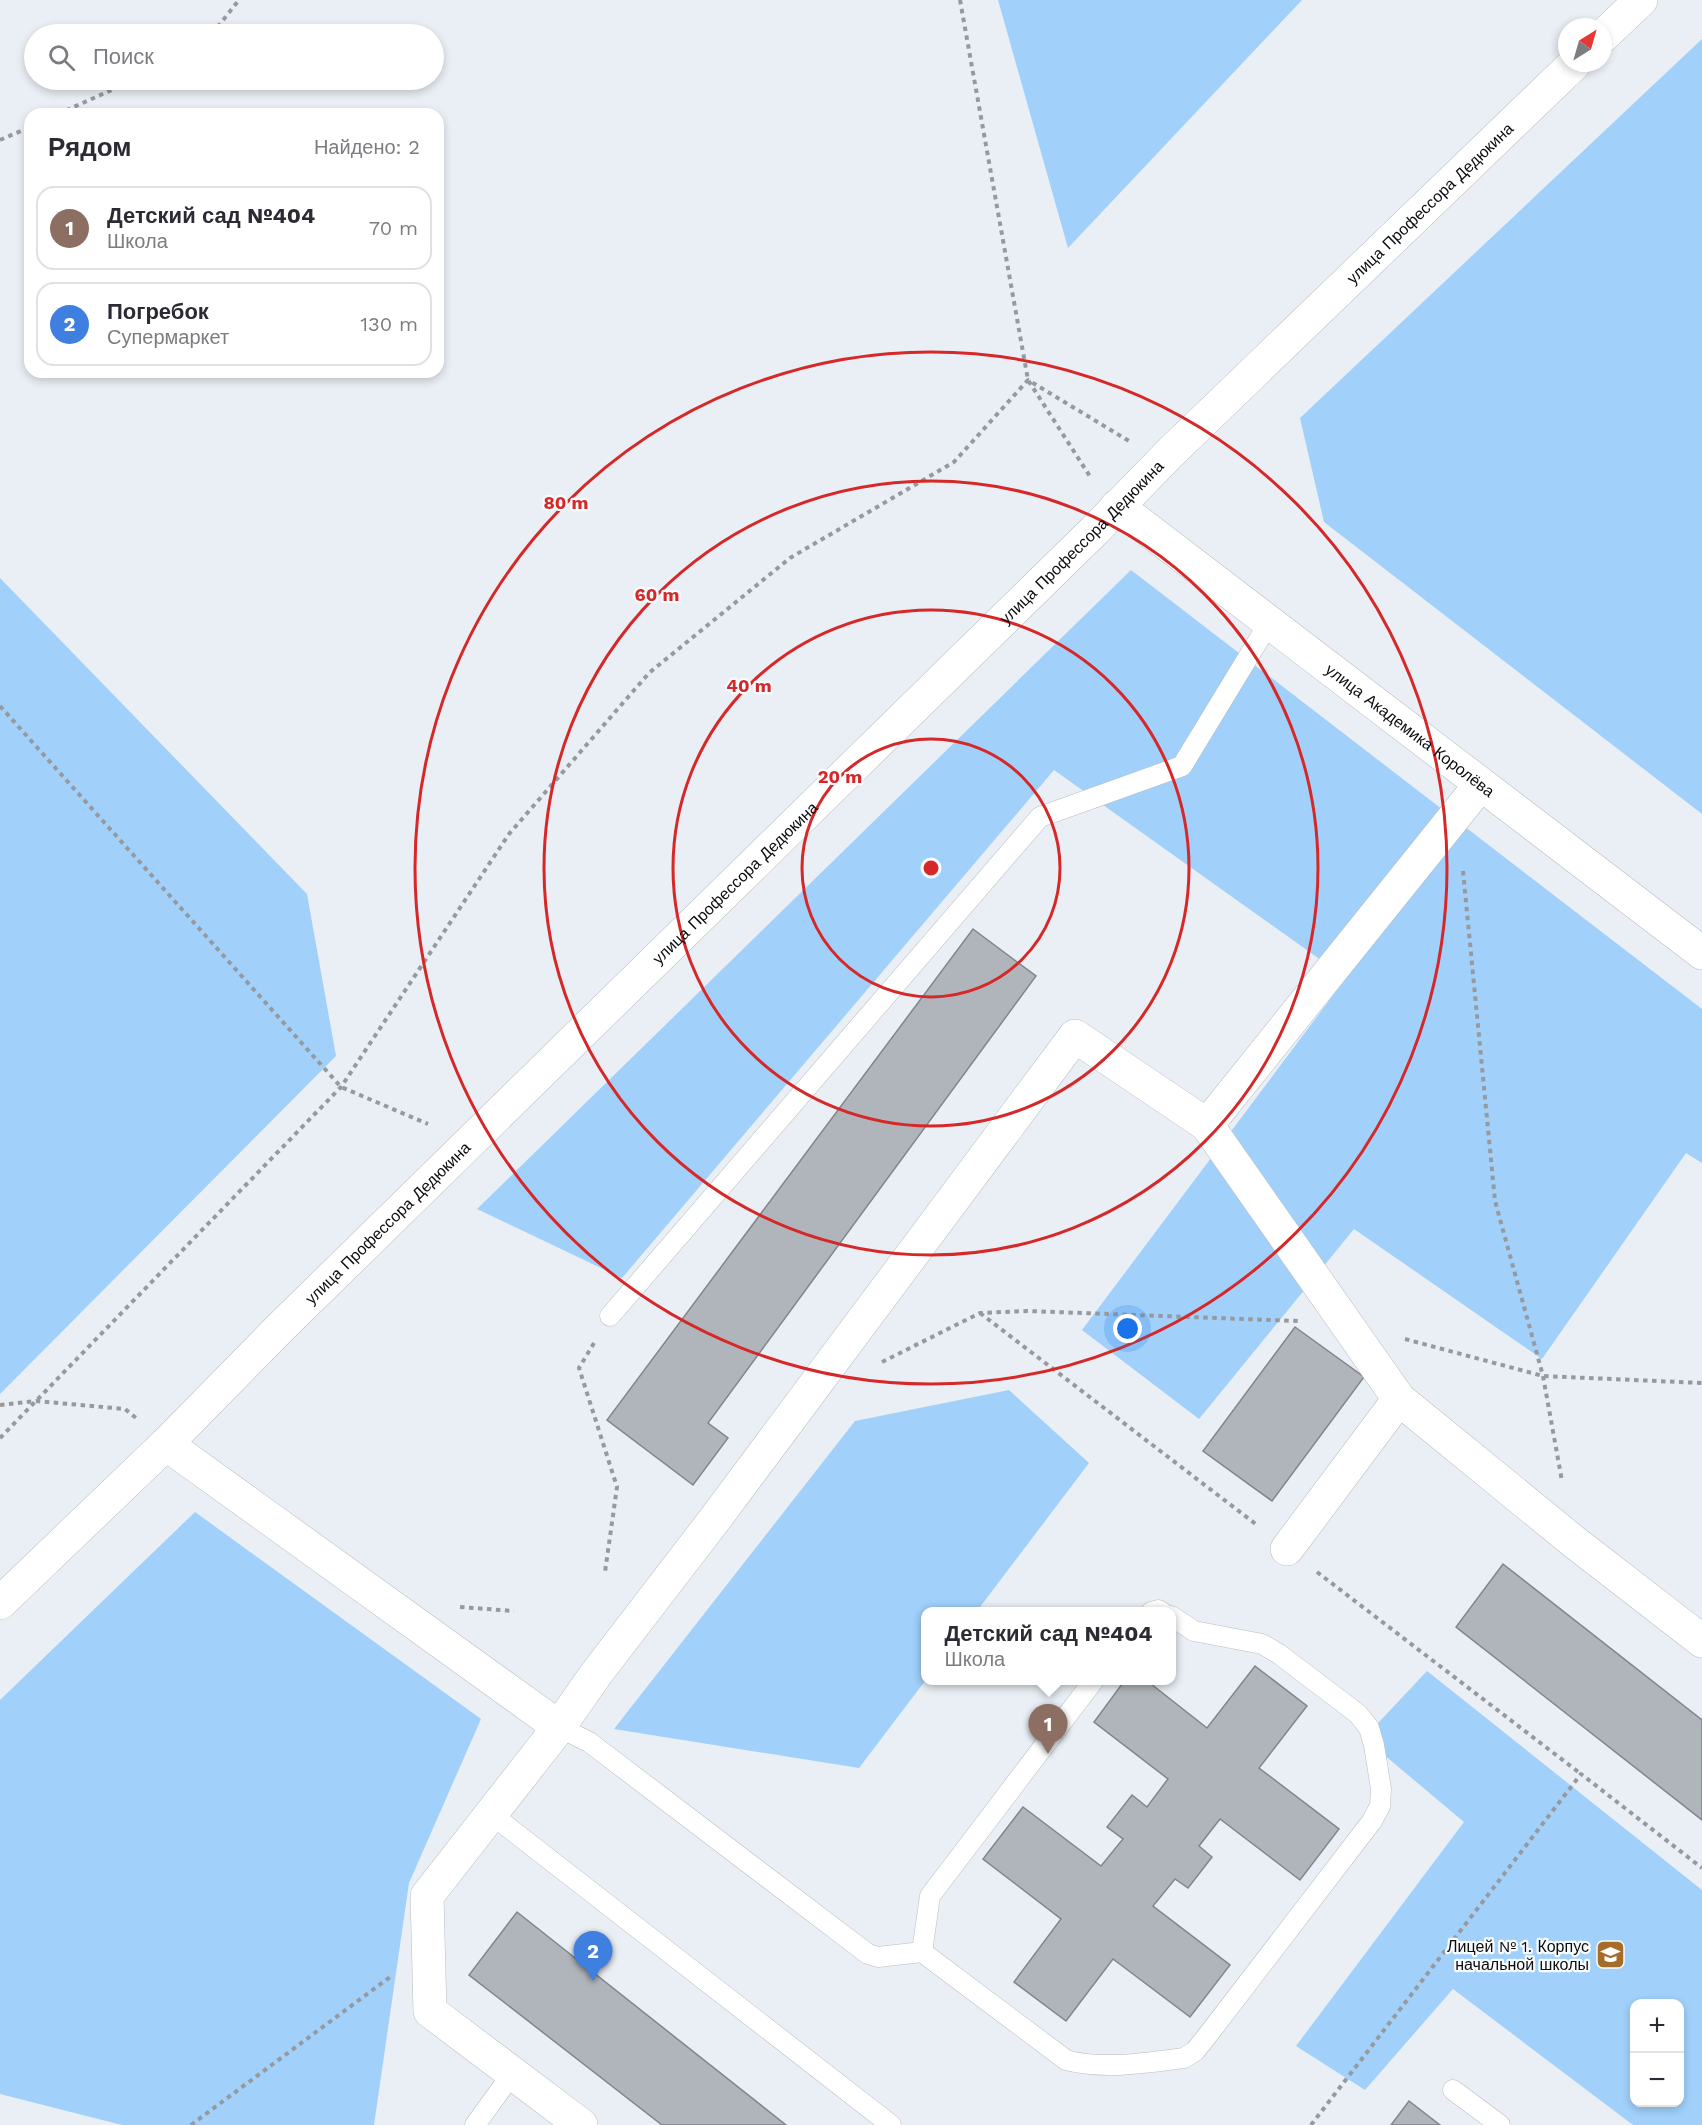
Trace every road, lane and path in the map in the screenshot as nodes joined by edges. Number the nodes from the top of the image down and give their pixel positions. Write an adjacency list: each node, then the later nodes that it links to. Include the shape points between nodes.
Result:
1 (239, 0): 4 (path)
2 (961, 0): 11 (path)
3 (1641, 0): 5 (street)
4 (220, 24)
5 (1612, 27)
6 (1566, 72): 13 (street, улица Профессора Дедюкина, via 1171,452)
7 (112, 90): 8 (path)
8 (71, 108)
9 (24, 130): 10 (path)
10 (0, 140)
11 (1028, 380): 12 (path); 13 (path); 19 (path, via 954,462 790,558 649,673 510,834)
12 (1138, 447)
13 (1107, 496): 14 (street, улица Академика Королёва); 33 (street, улица Профессора Дедюкина)
14 (1269, 622): 16 (street, улица Академика Королёва); 22 (lane, via 1182,766 1040,817)
15 (0, 706): 19 (path)
16 (1480, 785): 17 (street); 18 (street, улица Академика Королёва)
17 (1457, 814): 21 (street); 26 (path, via 1495,1201)
18 (1702, 953)
19 (341, 1087): 20 (path); 29 (path)
20 (428, 1124)
21 (1207, 1125): 23 (street); 41 (street, via 1075,1036)
22 (610, 1316): 36 (path, via 579,1368 617,1487)
23 (1346, 1323): 25 (path, via 1027,1311 980,1313); 28 (street)
24 (1404, 1338): 26 (path)
25 (874, 1366)
26 (1543, 1376): 27 (path); 34 (path)
27 (1702, 1383)
28 (1399, 1399): 35 (street); 39 (street)
29 (36, 1401): 30 (path); 31 (path); 32 (path)
30 (0, 1405)
31 (124, 1409)
32 (0, 1438)
33 (166, 1444): 37 (street, улица Профессора Дедюкина); 41 (street)
34 (1563, 1482)
35 (1287, 1549)
36 (605, 1572)
37 (0, 1604)
38 (1176, 1619): 45 (lane, via 1194,1631 1262,1644 1358,1714 1372,1737 1381,1789 1380,1806 1372,1821 1204,2040 1184,2058 1099,2065 1066,2060)
39 (1702, 1641)
40 (1090, 1685): 45 (lane, via 930,1896)
41 (560, 1727): 42 (street); 45 (lane, via 589,1742 868,1954 878,1957)
42 (491, 1814): 44 (street, via 427,1896); 51 (lane)
43 (1702, 1868): 52 (path, via 1581,1774)
44 (429, 1947): 46 (street, via 430,2011); 48 (path)
45 (922, 1952)
46 (512, 2074): 49 (lane); 50 (street)
47 (1453, 2090): 53 (lane)
48 (191, 2125)
49 (475, 2125)
50 (580, 2125)
51 (891, 2125)
52 (1311, 2125)
53 (1500, 2125)

